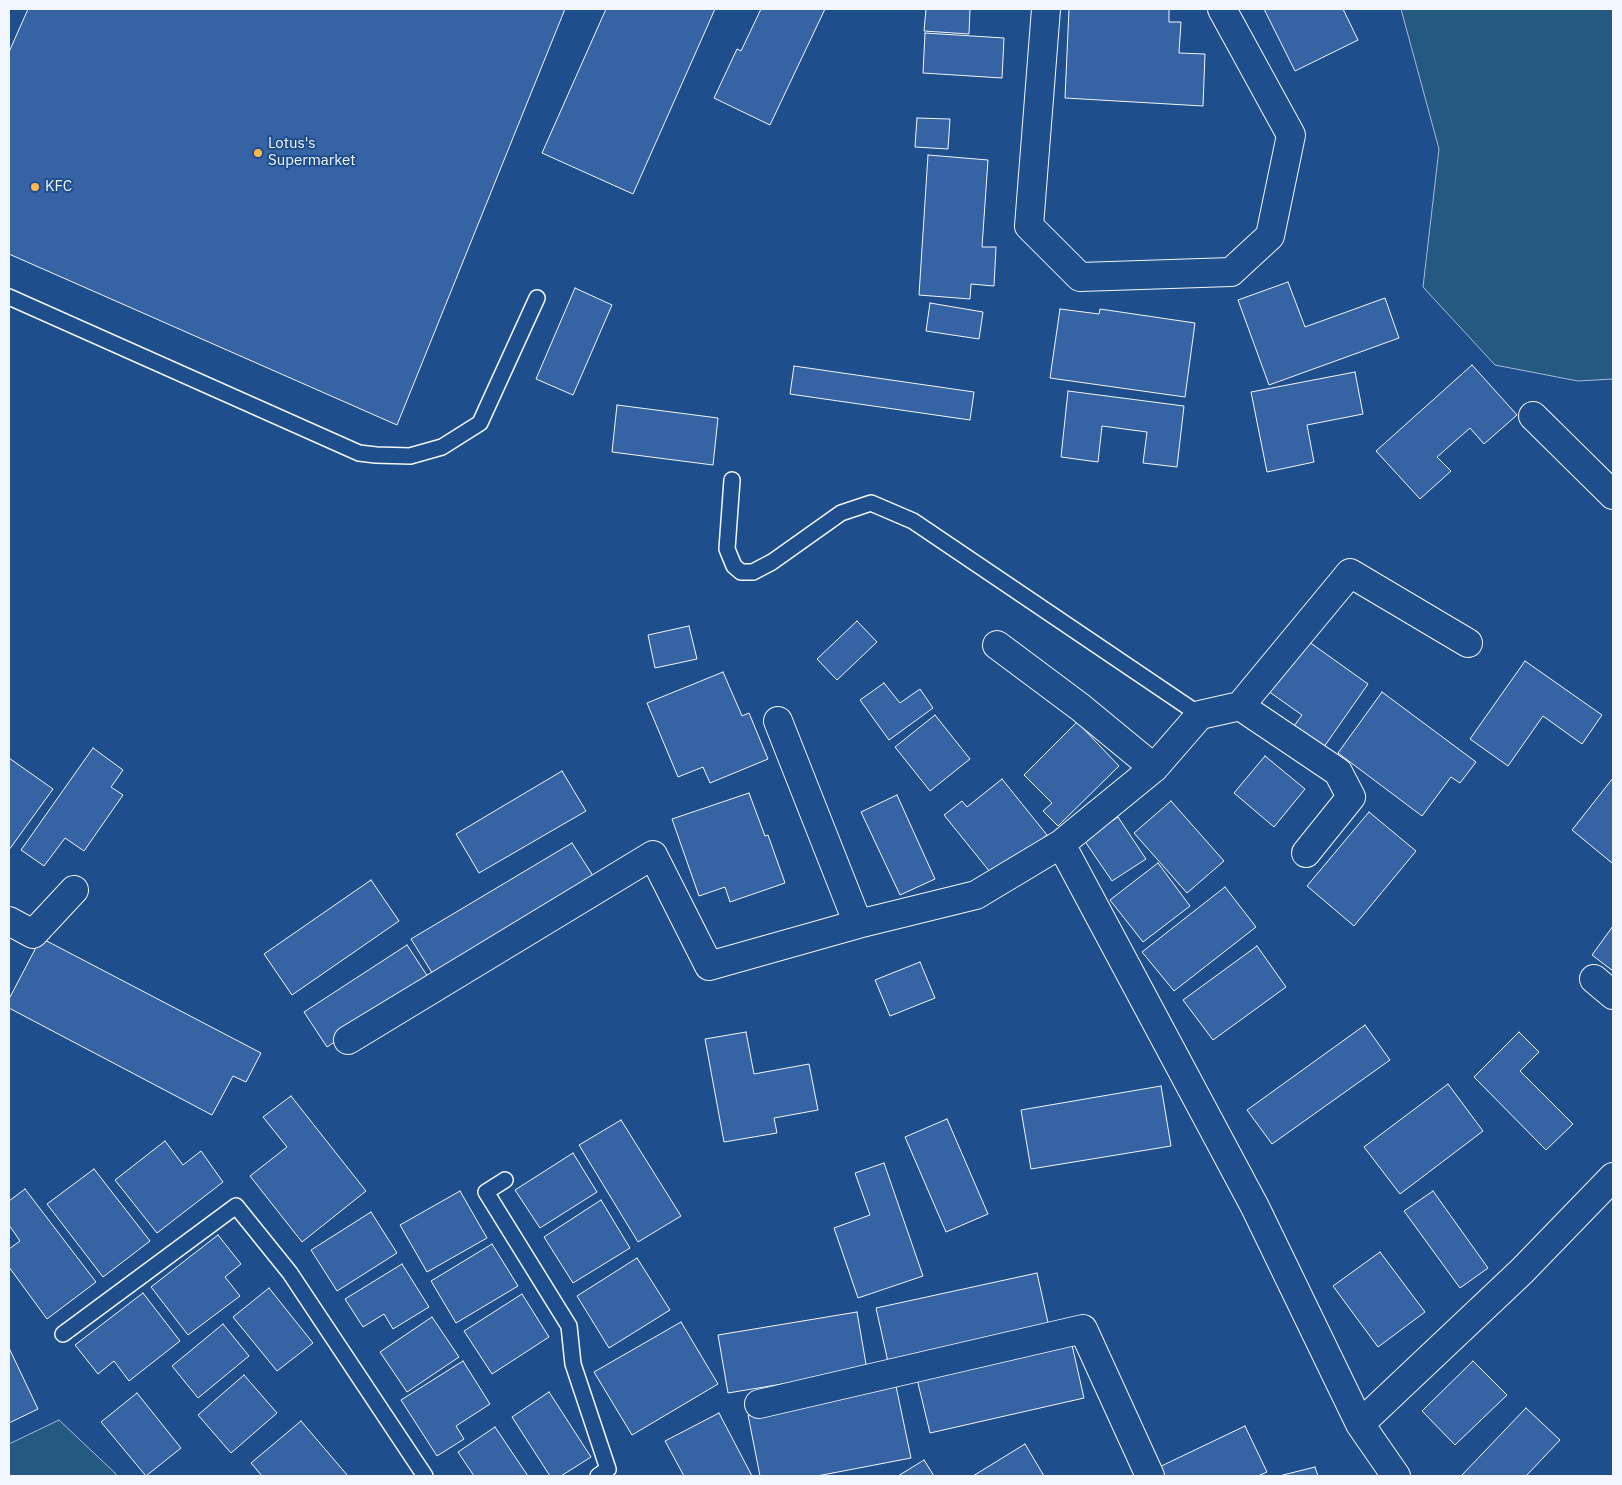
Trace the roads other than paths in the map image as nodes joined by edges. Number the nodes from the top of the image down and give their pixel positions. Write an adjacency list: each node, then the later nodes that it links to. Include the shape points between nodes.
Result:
1 (1046, 9): 2 (street, via 1029,226 1080,276 1231,272 1270,236 1291,135)
2 (1222, 9)
3 (9, 297): 4 (lane, via 359,453 410,456 442,447 480,423)
4 (536, 298)
5 (1533, 416): 7 (street)
6 (732, 480): 11 (lane, via 728,548 734,566 742,572 753,572 772,562 840,513 871,503 912,522)
7 (1613, 495)
8 (1468, 643): 10 (street, via 1350,573)
9 (997, 645): 13 (street, via 1080,706)
10 (1240, 706): 11 (street); 15 (street, via 1338,772 1351,797)
11 (1200, 716): 13 (street)
12 (778, 721): 18 (street)
13 (1154, 768): 14 (street)
14 (1061, 844): 18 (street, via 976,896); 24 (street, via 1255,1207)
15 (1306, 853)
16 (74, 890): 17 (street, via 33,934)
17 (9, 921)
18 (858, 924): 19 (street, via 709,966 653,855)
19 (348, 1040)
20 (1613, 1177): 24 (street, via 1522,1271)
21 (504, 1180): 26 (lane, via 486,1192 569,1326 573,1364 608,1468)
22 (63, 1334): 25 (lane, via 236,1206 290,1273)
23 (759, 1404): 27 (street, via 1083,1329)
24 (1360, 1424): 28 (street)
25 (425, 1476)
26 (598, 1476)
27 (1150, 1476)
28 (1396, 1476)

